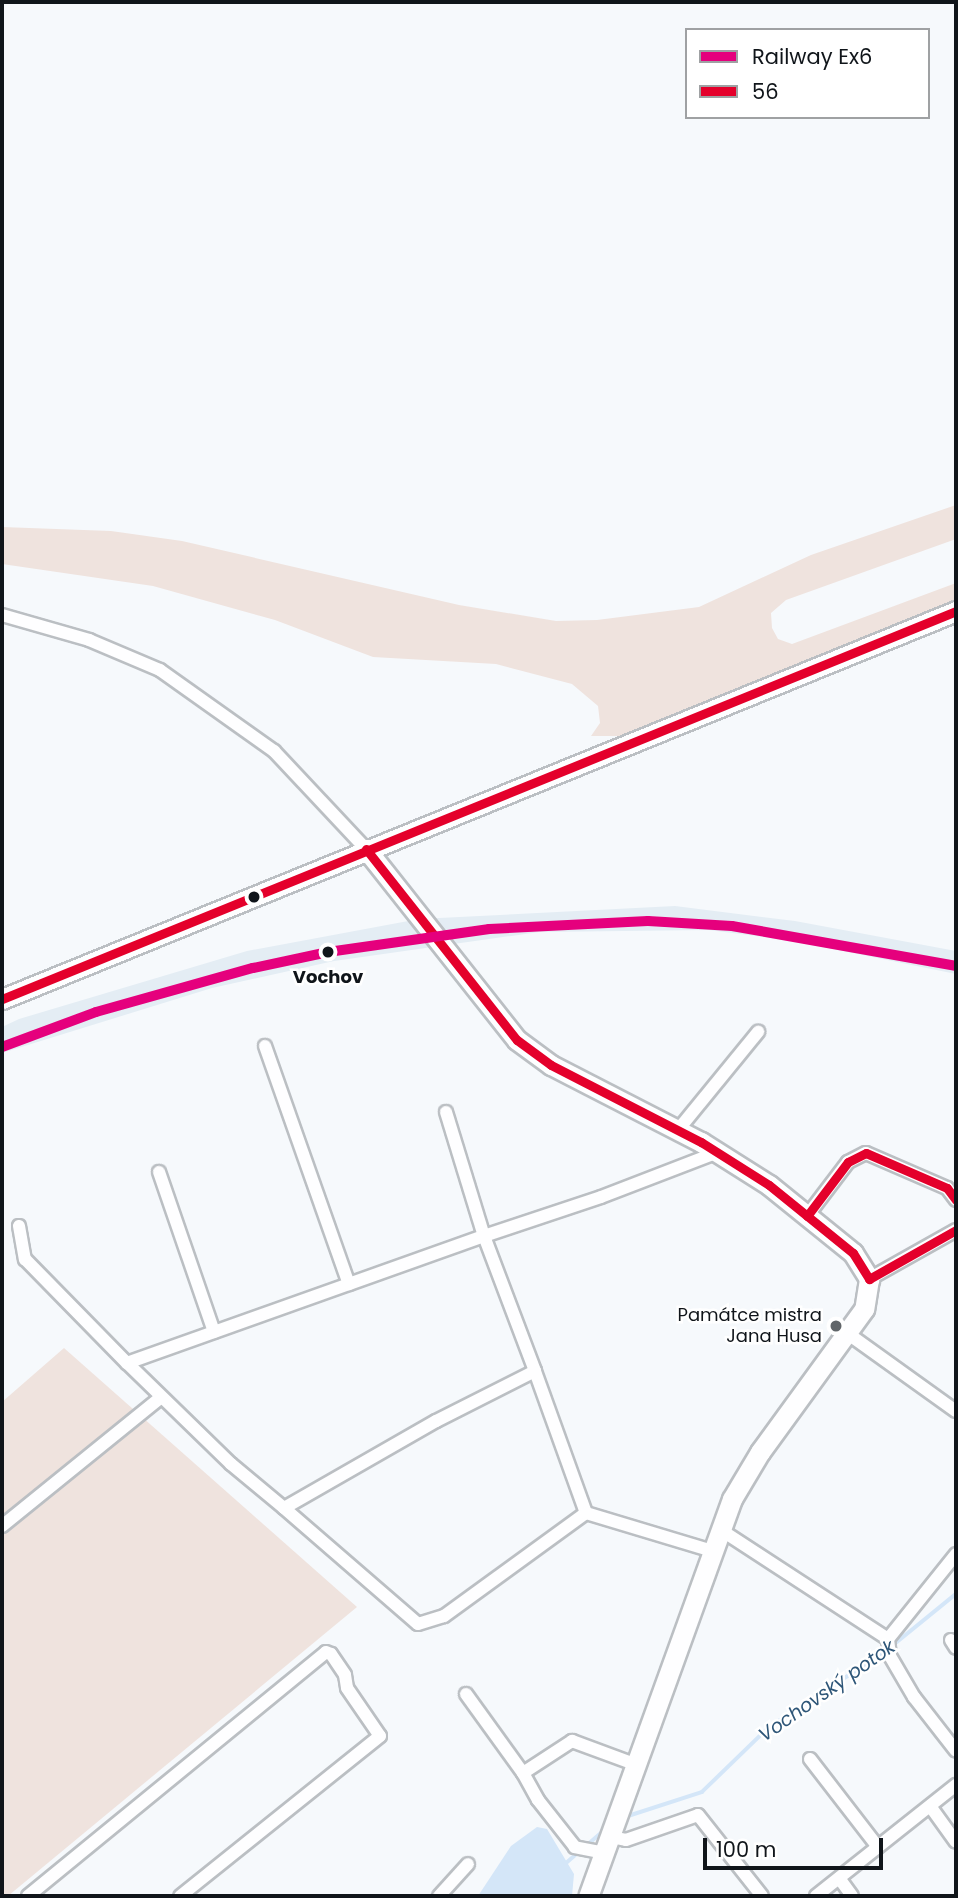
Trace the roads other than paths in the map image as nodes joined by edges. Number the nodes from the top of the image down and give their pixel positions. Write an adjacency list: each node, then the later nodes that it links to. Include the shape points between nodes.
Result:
1 (956, 611): 3 (street)
2 (2, 615): 3 (street, via 89,640 160,670 274,751)
3 (366, 849): 4 (street); 8 (street, via 517,1040 551,1065)
4 (2, 999)
5 (758, 1032): 8 (street)
6 (265, 1046): 17 (street)
7 (446, 1112): 15 (street)
8 (678, 1130): 9 (street)
9 (718, 1152): 12 (street); 15 (street)
10 (159, 1172): 18 (street)
11 (956, 1200): 12 (street, via 947,1188 866,1153 848,1162)
12 (807, 1216): 16 (street, via 853,1253)
13 (19, 1226): 20 (street, via 25,1259)
14 (956, 1230): 16 (street)
15 (484, 1237): 17 (street); 21 (street)
16 (869, 1279): 19 (street, via 863,1309)
17 (349, 1284): 18 (street)
18 (214, 1332): 20 (street)
19 (847, 1333): 23 (street); 27 (street, via 745,1473)
20 (127, 1363): 22 (street)
21 (535, 1371): 24 (street, via 436,1421); 25 (street)
22 (160, 1398): 24 (street); 26 (street)
23 (956, 1411)
24 (284, 1508): 25 (street, via 418,1624 444,1616)
25 (586, 1513): 28 (street)
26 (2, 1526)
27 (721, 1530): 28 (street); 30 (street)
28 (713, 1551): 34 (street)
29 (956, 1554): 30 (street)
30 (888, 1639): 32 (street, via 890,1656 914,1697)
31 (466, 1694): 35 (street)
32 (956, 1751)
33 (810, 1759): 40 (street)
34 (636, 1765): 35 (street, via 572,1741); 39 (street)
35 (523, 1773): 39 (street, via 575,1847)
36 (956, 1785): 37 (street)
37 (930, 1806): 38 (street); 40 (street)
38 (956, 1842)
39 (608, 1845): 46 (street); 47 (street, via 698,1815)
40 (878, 1847): 42 (street)
41 (468, 1864): 45 (street)
42 (839, 1878): 48 (street); 49 (street)
43 (28, 1896): 44 (street, via 326,1652 331,1654 345,1675 347,1688 380,1736)
44 (180, 1896)
45 (439, 1896)
46 (588, 1896)
47 (762, 1896)
48 (816, 1896)
49 (852, 1896)

